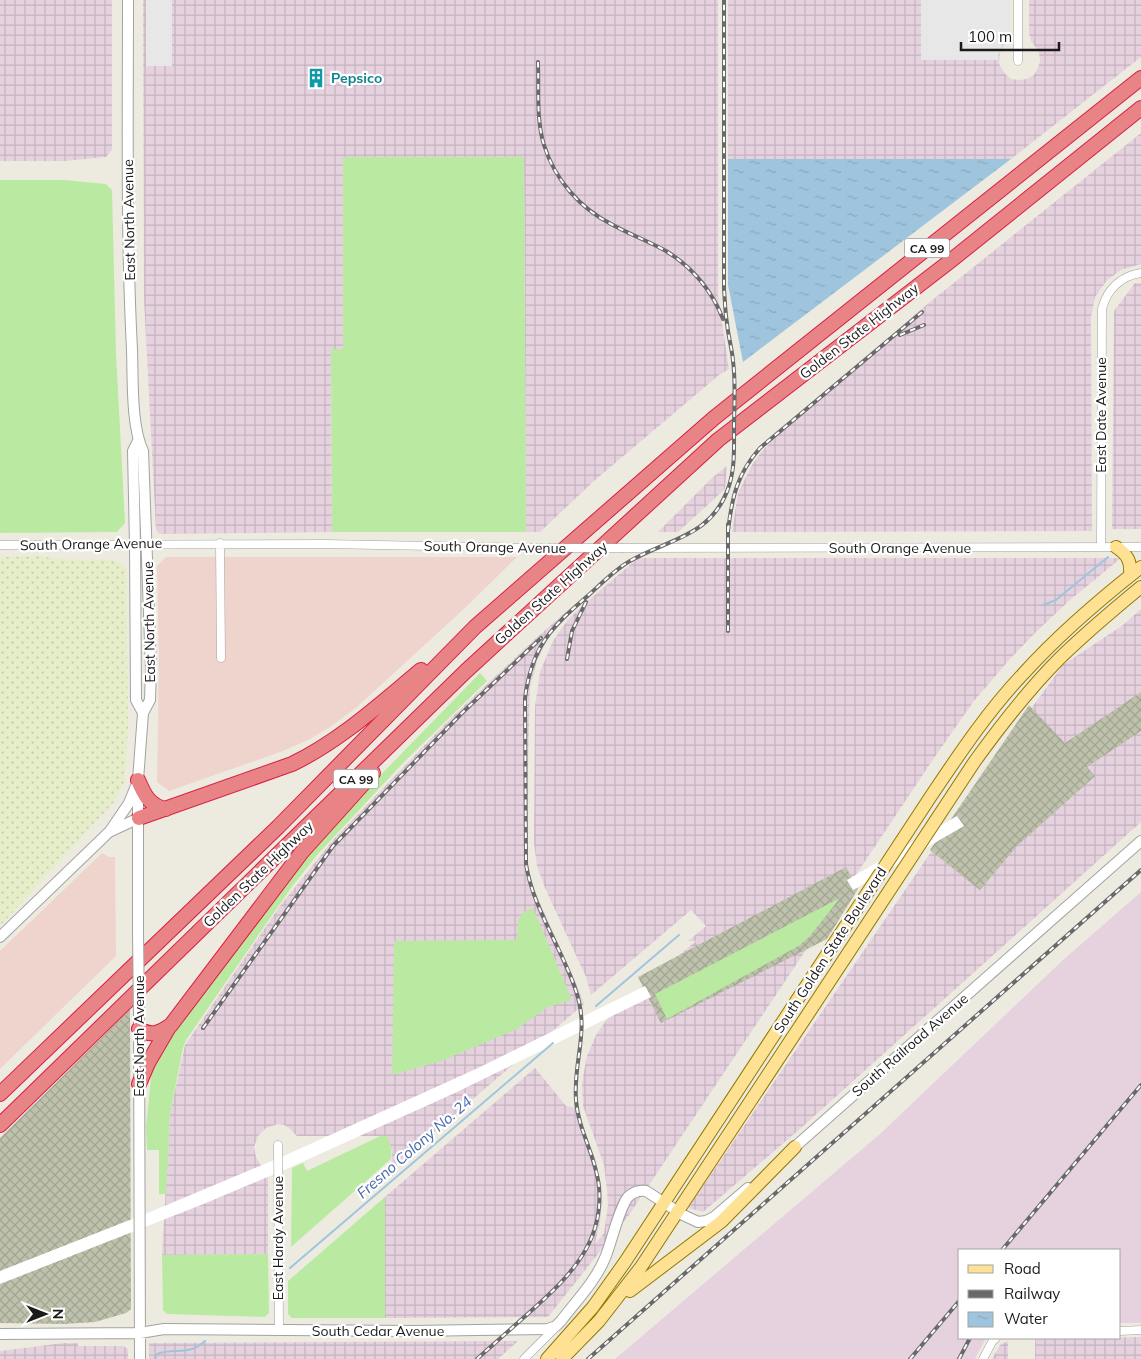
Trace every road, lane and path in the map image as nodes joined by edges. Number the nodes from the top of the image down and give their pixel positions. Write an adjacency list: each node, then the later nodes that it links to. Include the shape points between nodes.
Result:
1 (128, 0): 7 (street, East North Avenue, via 130,296)
2 (1018, 0): 3 (street)
3 (1018, 61)
4 (1141, 78): 18 (highway, Golden State Highway / CA 99, via 714,418)
5 (1141, 108): 20 (highway, Golden State Highway / CA 99, via 949,262 718,440)
6 (1141, 273): 12 (street, East Date Avenue, via 1114,285 1104,303 1102,315)
7 (138, 440): 9 (street, East North Avenue, via 132,451); 10 (street, East North Avenue, via 143,451)
8 (220, 543): 10 (street, South Orange Avenue); 12 (street, South Orange Avenue, bridge, via 531,548); 19 (street)
9 (135, 544): 10 (street, South Orange Avenue); 11 (street, South Orange Avenue); 21 (street, East North Avenue, via 136,700)
10 (148, 544): 21 (street, East North Avenue, via 151,668 150,700)
11 (0, 545)
12 (1101, 547): 13 (street, South Orange Avenue)
13 (1116, 547): 14 (street, South Orange Avenue); 16 (main road, via 1128,557)
14 (1141, 547)
15 (1141, 566): 16 (main road, South Golden State Boulevard)
16 (1130, 575): 35 (main road, South Golden State Boulevard, via 1051,644 984,720 932,796)
17 (1141, 587): 35 (main road, South Golden State Boulevard, via 1060,658 996,732)
18 (475, 628): 23 (highway, via 323,748 292,764); 31 (highway, Golden State Highway / CA 99, via 278,827)
19 (221, 658)
20 (466, 671): 28 (highway, via 302,852); 32 (highway, Golden State Highway / CA 99)
21 (143, 713): 22 (street, East North Avenue)
22 (138, 780): 23 (highway, via 148,800); 24 (street, East North Avenue); 25 (street, via 129,803)
23 (166, 808): 24 (highway)
24 (139, 818): 25 (street); 29 (street, East North Avenue, bridge)
25 (109, 832): 27 (street)
26 (1141, 841): 34 (street, South Railroad Avenue)
27 (0, 937)
28 (171, 1025): 29 (highway, via 154,1034); 30 (highway)
29 (139, 1029): 30 (street, East North Avenue)
30 (139, 1084): 41 (street, East North Avenue)
31 (0, 1094)
32 (0, 1125)
33 (278, 1145): 40 (street, East Hardy Avenue)
34 (795, 1147): 35 (street, South Railroad Avenue, via 709,1220 695,1222); 36 (main road, via 721,1222)
35 (671, 1208): 36 (main road, South Golden State Boulevard, via 641,1267); 37 (street, via 642,1190 628,1198 602,1264); 46 (main road, South Golden State Boulevard)
36 (614, 1303): 47 (main road, South Golden State Boulevard)
37 (556, 1326): 40 (street, South Cedar Avenue, via 542,1330); 45 (street)
38 (1121, 1330): 39 (street)
39 (1141, 1330)
40 (279, 1331): 41 (street, South Cedar Avenue, via 164,1329)
41 (140, 1333): 42 (street, South Cedar Avenue); 44 (street, East North Avenue)
42 (0, 1334)
43 (995, 1339): 48 (street)
44 (140, 1359)
45 (524, 1359)
46 (547, 1359)
47 (562, 1359)
48 (983, 1359)

